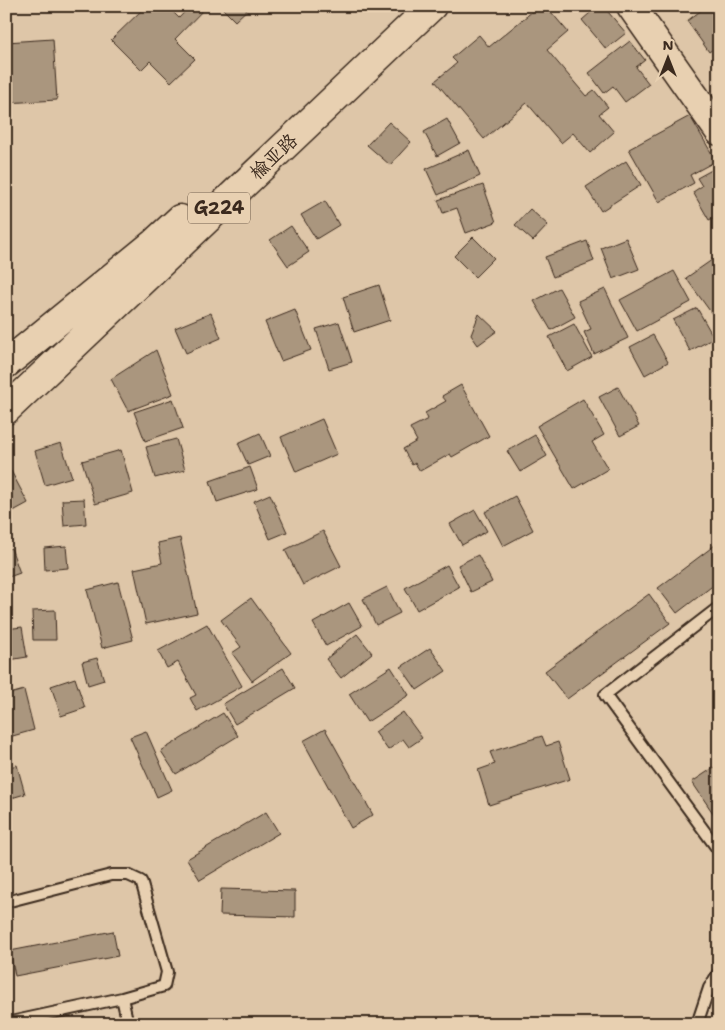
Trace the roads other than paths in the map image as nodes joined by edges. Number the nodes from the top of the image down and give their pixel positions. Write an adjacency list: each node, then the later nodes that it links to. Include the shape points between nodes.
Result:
1 (404, 6): 5 (main road, 榆亚路 / G224, via 154,244)
2 (432, 6): 6 (main road, 榆亚路 / G224)
3 (630, 6): 4 (main road)
4 (719, 131)
5 (6, 364)
6 (6, 410)
7 (719, 607): 8 (lane, via 605,695)
8 (719, 851)
9 (6, 902): 11 (lane, via 111,875 128,875 141,881 166,972 164,986)
10 (719, 972): 14 (lane, via 709,988)
11 (122, 998): 12 (lane); 13 (lane)
12 (6, 1022)
13 (128, 1024)
14 (697, 1024)

